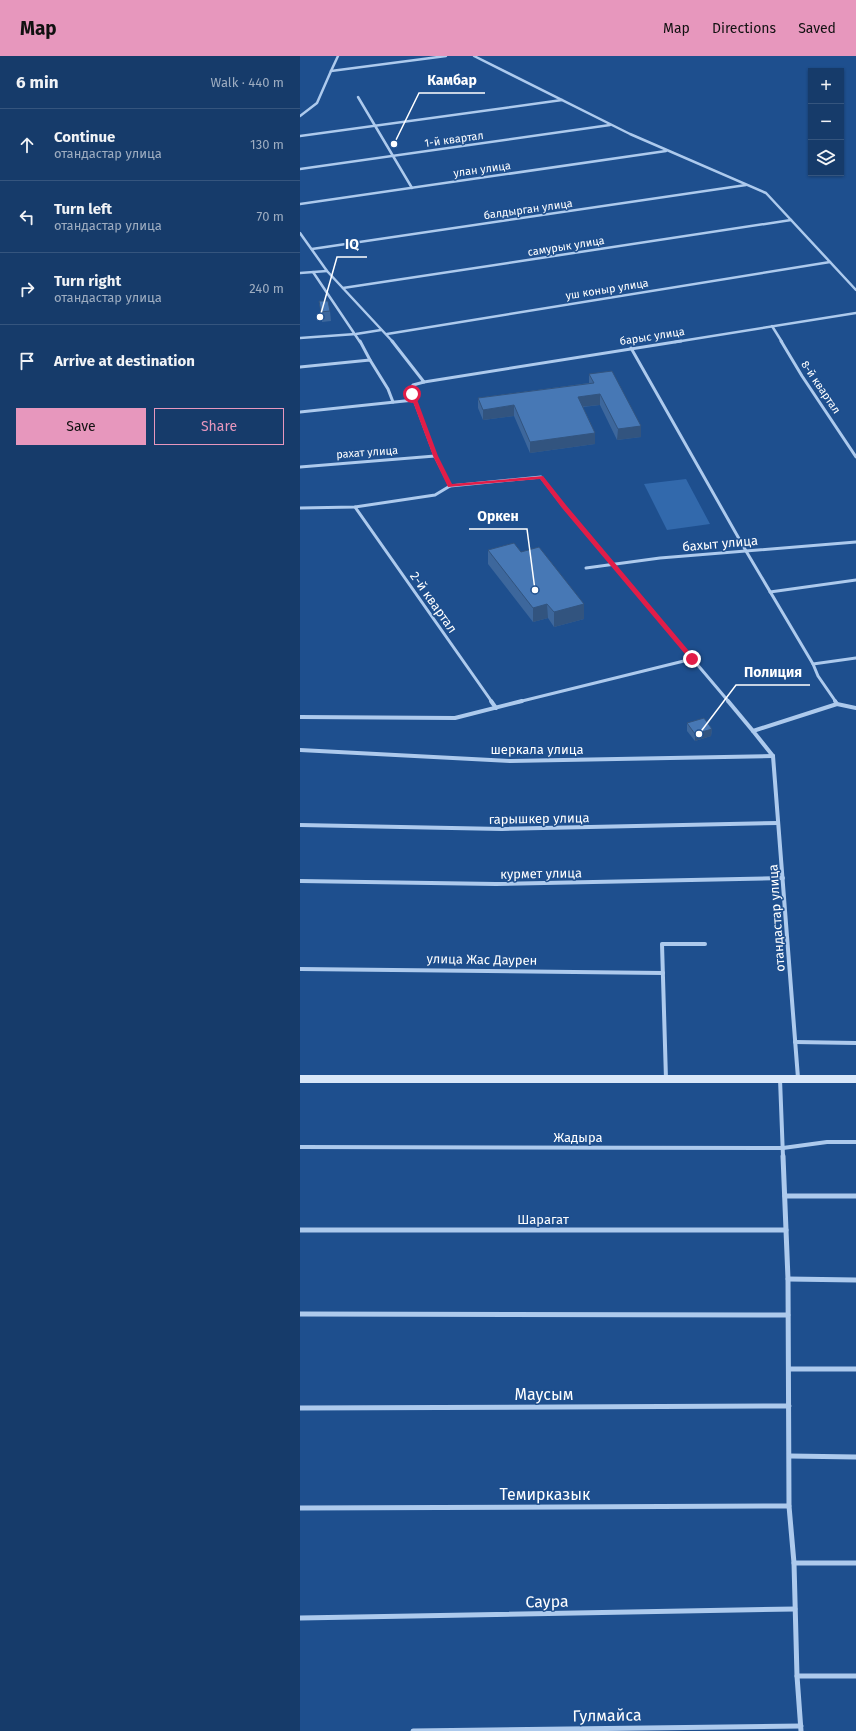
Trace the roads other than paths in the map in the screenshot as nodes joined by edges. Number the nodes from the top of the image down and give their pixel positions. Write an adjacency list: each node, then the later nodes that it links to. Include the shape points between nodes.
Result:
1 (338, 56): 4 (street)
2 (446, 56): 4 (street)
3 (474, 56): 6 (street)
4 (331, 71): 7 (street, via 317,102)
5 (358, 97): 9 (street)
6 (562, 100): 8 (street); 9 (street)
7 (300, 116)
8 (611, 125): 11 (street); 12 (street, 1-й квартал)
9 (374, 126): 10 (street); 12 (street)
10 (300, 136)
11 (666, 150): 14 (street); 15 (street, улан улица)
12 (392, 156): 13 (street, 1-й квартал); 15 (street)
13 (300, 169)
14 (746, 185): 17 (street, via 766,193); 19 (street, балдырган улица)
15 (412, 188): 16 (street, улан улица)
16 (300, 204)
17 (791, 220): 20 (street); 24 (street, самурык улица)
18 (300, 233): 19 (street)
19 (312, 249): 21 (street)
20 (830, 262): 25 (street); 30 (street, уш коныр улица)
21 (327, 271): 22 (street); 24 (street)
22 (313, 272): 23 (street); 29 (street)
23 (300, 273)
24 (343, 288): 28 (street)
25 (856, 290)
26 (856, 313): 27 (street, барыс улица)
27 (772, 326): 32 (street, барыс улица); 40 (street, 8-й квартал)
28 (381, 330): 29 (street); 30 (street)
29 (356, 334): 31 (street); 33 (street)
30 (387, 334): 35 (street)
31 (300, 338)
32 (632, 348): 35 (street, барыс улица); 46 (street)
33 (370, 360): 34 (street); 37 (street)
34 (300, 367)
35 (424, 382): 36 (street, барыс улица, via 413,385 411,389)
36 (414, 400): 37 (street); 39 (street)
37 (393, 402): 38 (street)
38 (300, 412)
39 (435, 456): 41 (street, рахат улица); 42 (street)
40 (856, 458)
41 (300, 467)
42 (450, 486): 43 (street, via 435,495); 47 (street, via 541,477)
43 (355, 506): 44 (street); 55 (street, 2-й квартал)
44 (300, 508)
45 (856, 542): 46 (street, бахыт улица)
46 (746, 551): 47 (street, бахыт улица); 50 (street)
47 (613, 564): 48 (street, бахыт улица); 52 (street)
48 (586, 568)
49 (856, 580): 50 (street)
50 (770, 592): 53 (street)
51 (856, 658): 53 (street)
52 (692, 659): 55 (street); 58 (street)
53 (813, 664): 54 (street, via 818,676)
54 (838, 704): 56 (street); 58 (street)
55 (496, 708): 57 (street, via 455,718)
56 (856, 708)
57 (300, 717)
58 (753, 731): 60 (street)
59 (300, 750): 60 (street, шеркала улица, via 510,761)
60 (773, 756): 61 (street, отандастар улица)
61 (778, 823): 62 (street, гарышкер улица, via 502,830); 63 (street, отандастар улица)
62 (300, 825)
63 (783, 878): 64 (street, курмет улица, via 496,884); 68 (street, отандастар улица)
64 (300, 881)
65 (705, 944): 67 (street, via 662,944)
66 (300, 969): 67 (street, улица Жас Даурен)
67 (663, 973): 72 (street)
68 (795, 1042): 69 (street); 70 (street, отандастар улица)
69 (856, 1043)
70 (798, 1078): 73 (main road); 74 (main road)
71 (300, 1079): 72 (main road)
72 (666, 1079): 73 (main road)
73 (780, 1079): 77 (street)
74 (856, 1079)
75 (856, 1142): 77 (street, Жадыра, via 827,1142)
76 (300, 1147): 77 (street, Жадыра)
77 (783, 1148): 78 (street)
78 (785, 1196): 79 (street); 81 (street)
79 (856, 1196)
80 (300, 1230): 81 (street, Шарагат)
81 (786, 1230): 82 (street)
82 (788, 1280): 83 (street); 85 (street)
83 (856, 1280)
84 (300, 1314): 85 (street)
85 (788, 1315): 86 (street)
86 (789, 1369): 87 (street); 88 (street)
87 (856, 1369)
88 (789, 1406): 89 (street, Маусым); 90 (street)
89 (300, 1408)
90 (790, 1456): 91 (street); 92 (street)
91 (856, 1457)
92 (790, 1506): 93 (street, Темирказык); 94 (street)
93 (300, 1508)
94 (794, 1563): 95 (street); 96 (street)
95 (856, 1563)
96 (795, 1609): 97 (street, Саура); 98 (street)
97 (300, 1618)
98 (797, 1676): 99 (street); 100 (street)
99 (856, 1676)
100 (801, 1728): 101 (street, Гулмайса)
101 (414, 1731)

